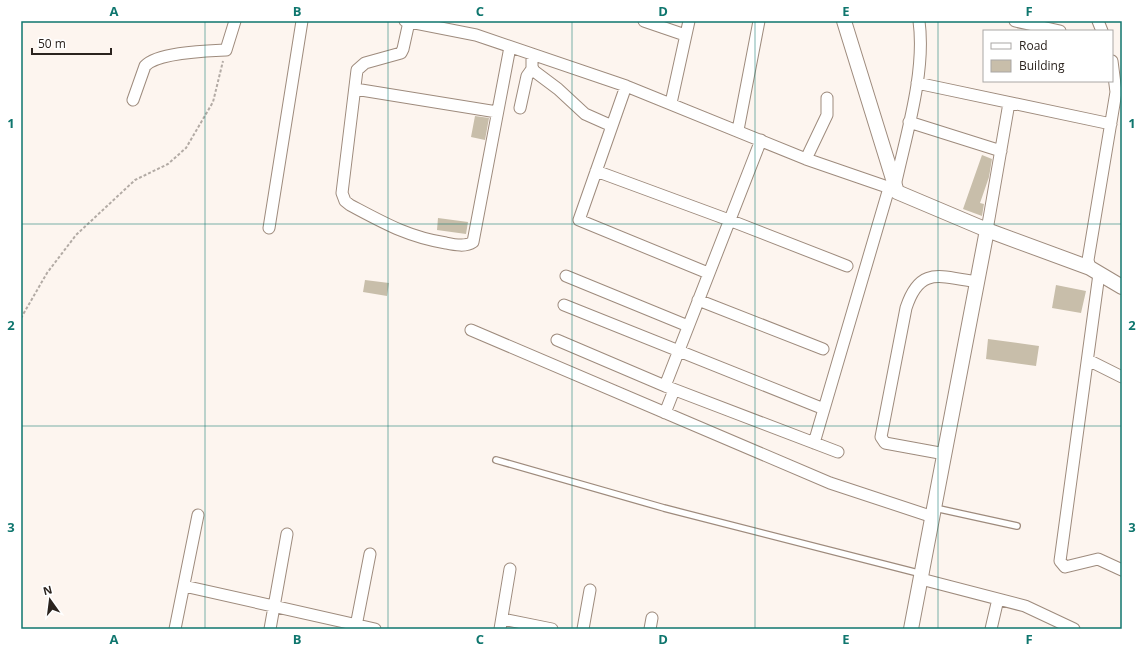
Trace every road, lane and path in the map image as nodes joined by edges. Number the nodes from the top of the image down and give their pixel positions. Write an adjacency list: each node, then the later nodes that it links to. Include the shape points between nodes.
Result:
1 (235, 21): 14 (street)
2 (302, 21): 37 (street)
3 (407, 21): 10 (street); 20 (street, via 403,49 400,53 361,65 357,70)
4 (644, 21): 12 (street)
5 (689, 21): 12 (street)
6 (759, 21): 30 (street)
7 (844, 21): 35 (street)
8 (919, 21): 18 (street, via 921,54)
9 (1015, 21): 11 (street)
10 (421, 22): 13 (street, via 476,34)
11 (1056, 30)
12 (685, 35): 23 (street)
13 (510, 47): 15 (street); 26 (street)
14 (226, 50): 22 (street, via 153,60 145,66); 47 (path, via 213,102 186,148 168,164 135,180 76,236 47,273)
15 (532, 54): 16 (street); 19 (street)
16 (532, 69): 25 (street, via 527,76); 29 (street, via 585,114)
17 (1113, 69): 28 (street, via 1116,92)
18 (917, 83): 24 (street); 27 (street)
19 (626, 86): 23 (street); 29 (street)
20 (355, 89): 26 (street); 26 (street, via 342,193 345,201 403,232 422,239 455,245 468,245 473,242)
21 (827, 98): 33 (street, via 827,115)
22 (134, 100)
23 (671, 103): 30 (street)
24 (1010, 103): 28 (street); 32 (street)
25 (520, 108)
26 (498, 112)
27 (909, 122): 32 (street); 35 (street)
28 (1111, 124): 40 (street, via 1088,260)
29 (612, 126): 34 (street)
30 (738, 130): 31 (street)
31 (761, 140): 33 (street); 36 (street)
32 (1001, 151): 38 (street)
33 (806, 160): 35 (street)
34 (596, 172): 36 (street); 41 (street, via 579,218 580,222)
35 (893, 188): 38 (street); 56 (street)
36 (729, 220): 39 (street); 41 (street)
37 (269, 228)
38 (988, 230): 40 (street); 43 (street)
39 (847, 266)
40 (1094, 271): 44 (street); 53 (street)
41 (708, 273): 45 (street)
42 (566, 276): 48 (street)
43 (978, 282): 60 (street); 60 (street, via 933,277 917,284 911,292 881,436 885,443)
44 (1122, 287)
45 (698, 300): 48 (street); 51 (street)
46 (564, 305): 52 (street)
47 (21, 318)
48 (688, 326): 52 (street)
49 (471, 330): 57 (street)
50 (557, 340): 55 (street)
51 (823, 349)
52 (679, 351): 55 (street); 56 (street)
53 (1088, 360): 54 (street); 68 (street, via 1060,561 1064,567 1098,559)
54 (1122, 377)
55 (670, 388): 57 (street); 58 (street)
56 (824, 409): 58 (street)
57 (665, 413): 62 (street, via 830,483)
58 (814, 443): 59 (street)
59 (838, 452)
60 (945, 454): 62 (street)
61 (496, 460): 69 (lane)
62 (934, 513): 64 (lane); 69 (street)
63 (198, 515): 70 (street)
64 (1017, 526)
65 (287, 534): 73 (street)
66 (370, 554): 76 (street)
67 (510, 569): 74 (street)
68 (1122, 570)
69 (922, 577): 72 (street); 82 (street)
70 (184, 586): 73 (street); 77 (street)
71 (590, 590): 81 (street)
72 (998, 599): 75 (street, via 1025,606); 83 (street)
73 (275, 606): 76 (street); 78 (street)
74 (501, 624): 80 (street)
75 (1059, 625): 84 (street)
76 (360, 627): 79 (street)
77 (175, 629)
78 (270, 629)
79 (375, 629)
80 (552, 629)
81 (583, 629)
82 (911, 629)
83 (991, 629)
84 (1074, 629)

